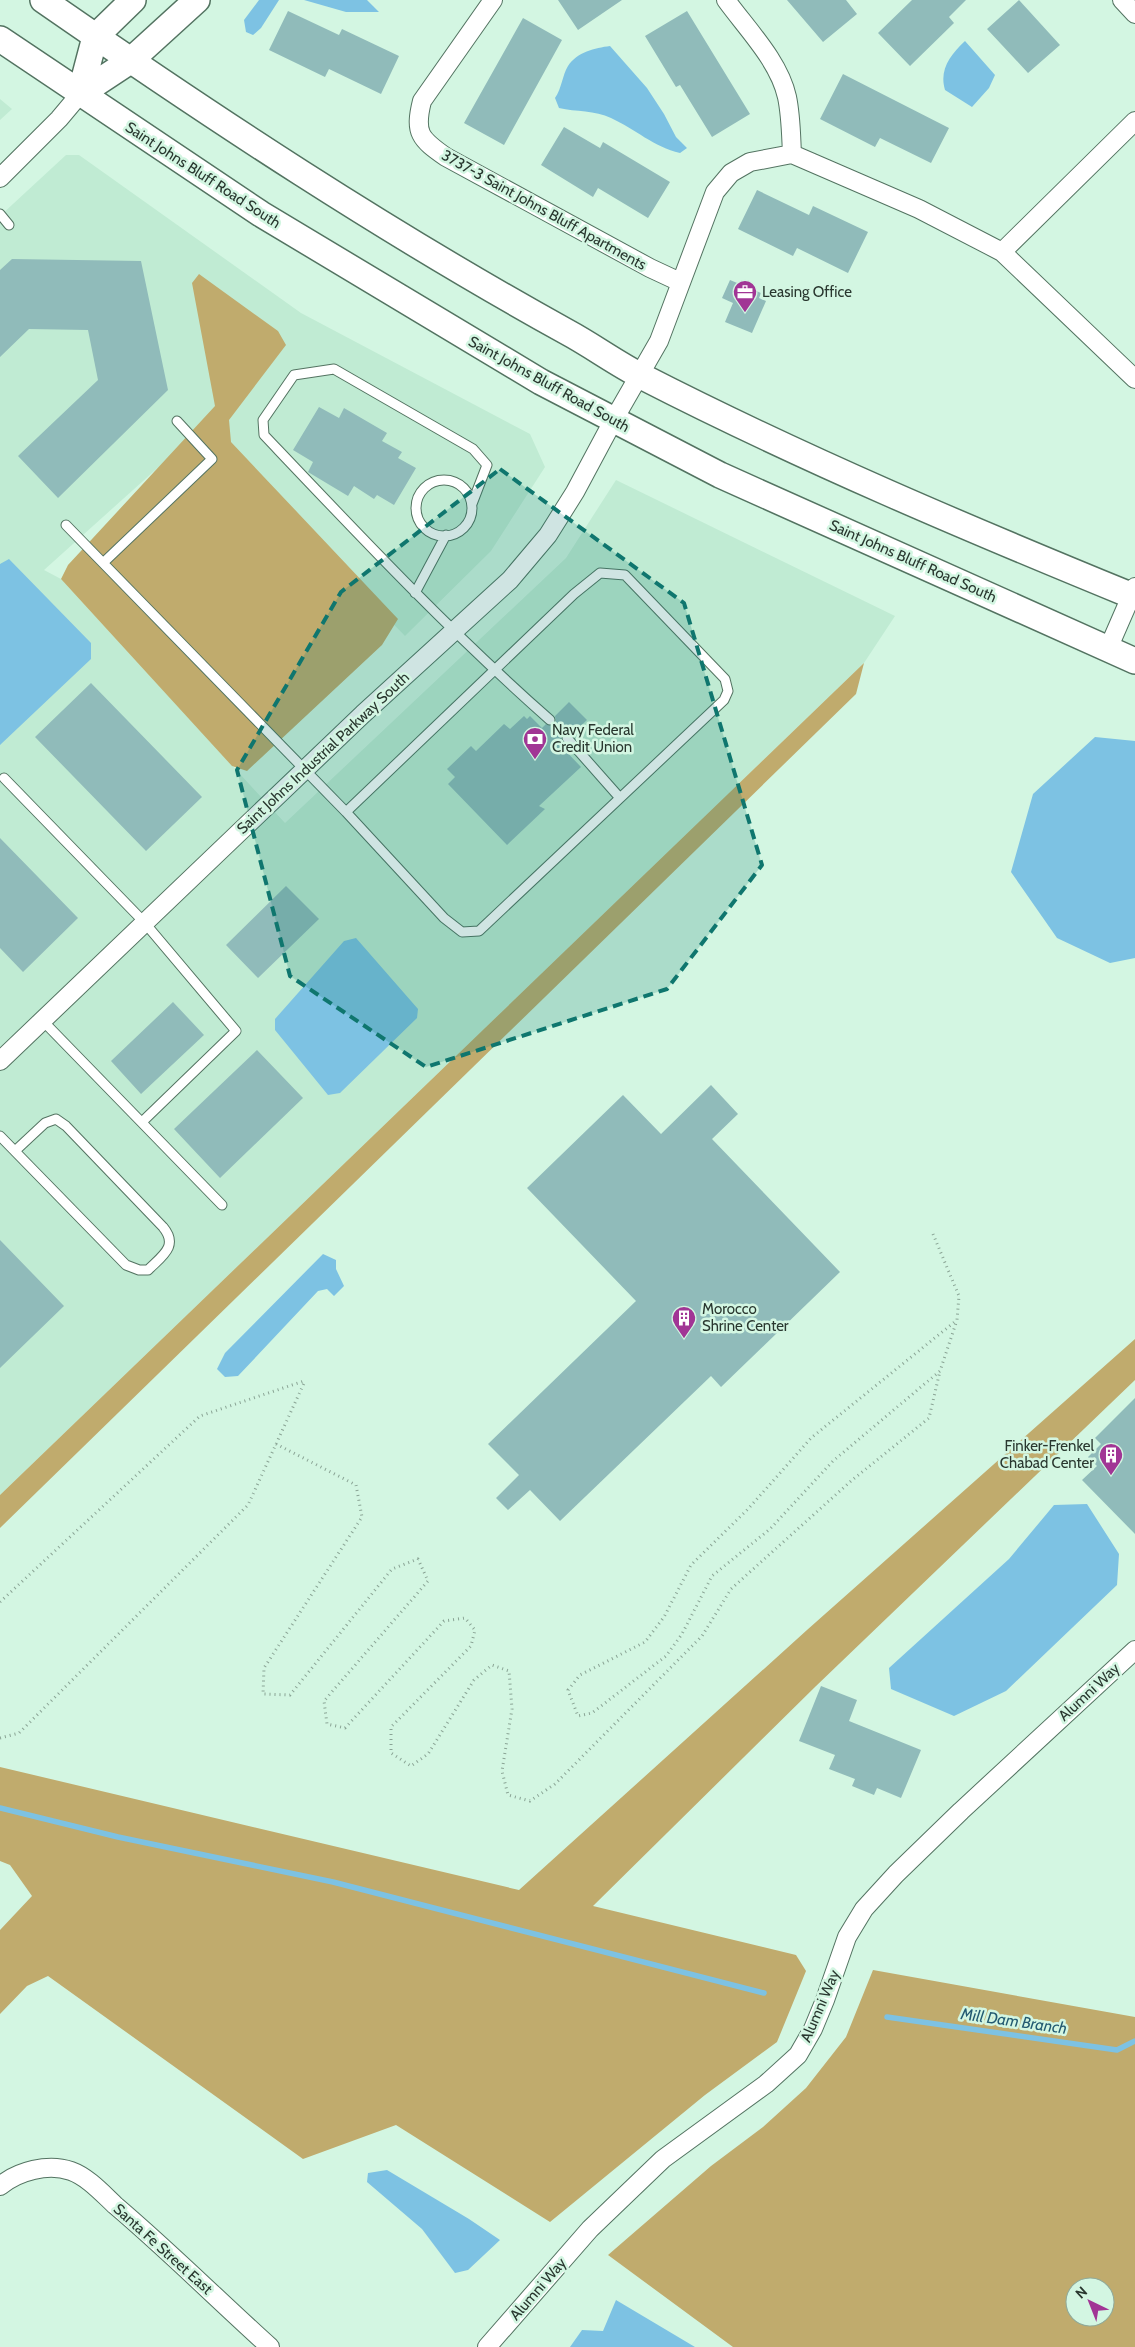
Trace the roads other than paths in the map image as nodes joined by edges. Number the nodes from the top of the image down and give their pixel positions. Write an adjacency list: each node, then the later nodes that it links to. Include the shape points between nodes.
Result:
1 (43, 0): 8 (main road)
2 (134, 0): 8 (main road)
3 (197, 0): 10 (main road)
4 (493, 0): 18 (street, 3737-3 Saint Johns Bluff Apartments, via 422,101 417,120 420,135 446,157)
5 (726, 0): 13 (street, via 780,77 787,96)
6 (1122, 0): 7 (street)
7 (1135, 14)
8 (96, 36): 10 (main road); 11 (main road)
9 (0, 39): 11 (main road, Saint Johns Bluff Road South)
10 (130, 61): 11 (main road); 19 (main road, via 400,237)
11 (80, 94): 14 (street); 22 (main road, Saint Johns Bluff Road South, via 261,214 482,347)
12 (1135, 121): 17 (street)
13 (792, 154): 17 (street, via 920,209); 18 (street, Saint Johns Industrial Parkway South, via 750,162 731,173 715,192)
14 (0, 178)
15 (0, 214): 16 (lane)
16 (10, 225)
17 (1002, 252): 20 (street)
18 (680, 282): 19 (street, Saint Johns Industrial Parkway South, via 659,341)
19 (640, 376): 22 (street, Saint Johns Industrial Parkway South); 28 (main road, via 953,523)
20 (1135, 379)
21 (177, 421): 26 (lane, via 212,459)
22 (613, 421): 29 (street, Saint Johns Industrial Parkway South, via 548,535 510,580); 30 (main road, Saint Johns Bluff Road South, via 720,475)
23 (472, 504): 25 (lane, via 468,521 455,533); 25 (lane, via 464,488 448,480 431,483 423,489 418,497 417,516 429,531); 27 (lane, via 487,465 473,449 334,369 294,375 263,420 264,435)
24 (66, 526): 26 (lane)
25 (446, 535): 27 (lane)
26 (103, 563): 35 (lane)
27 (415, 593): 29 (lane)
28 (1134, 593): 30 (street)
29 (454, 629): 32 (lane); 35 (street, Saint Johns Industrial Parkway South)
30 (1108, 650): 31 (main road, Saint Johns Bluff Road South)
31 (1135, 661)
32 (494, 671): 33 (lane); 37 (lane, via 579,589 600,573 625,574 725,679 728,691 724,700); 38 (lane)
33 (550, 720)
34 (567, 738): 37 (lane)
35 (305, 769): 38 (lane); 39 (street, Saint Johns Industrial Parkway South)
36 (4, 778): 39 (lane)
37 (620, 798): 38 (lane, via 479,931 462,932 444,918)
38 (346, 812)
39 (144, 922): 40 (street, Saint Johns Industrial Parkway South); 42 (lane, via 236,1032)
40 (42, 1020): 41 (street, Saint Johns Industrial Parkway South); 42 (lane)
41 (0, 1061)
42 (142, 1122): 45 (lane)
43 (0, 1136): 44 (lane)
44 (15, 1151): 44 (lane, via 126,1265 148,1270 166,1251 170,1235 66,1126 56,1120 45,1123)
45 (222, 1205)
46 (1135, 1650): 49 (street, Alumni Way, via 961,1811 864,1909 847,1937 813,2029 798,2055 766,2084 662,2159 590,2229)
47 (0, 2186): 48 (street, Santa Fe Street East, via 10,2178 46,2168 73,2172 86,2180)
48 (270, 2347)
49 (487, 2347)

